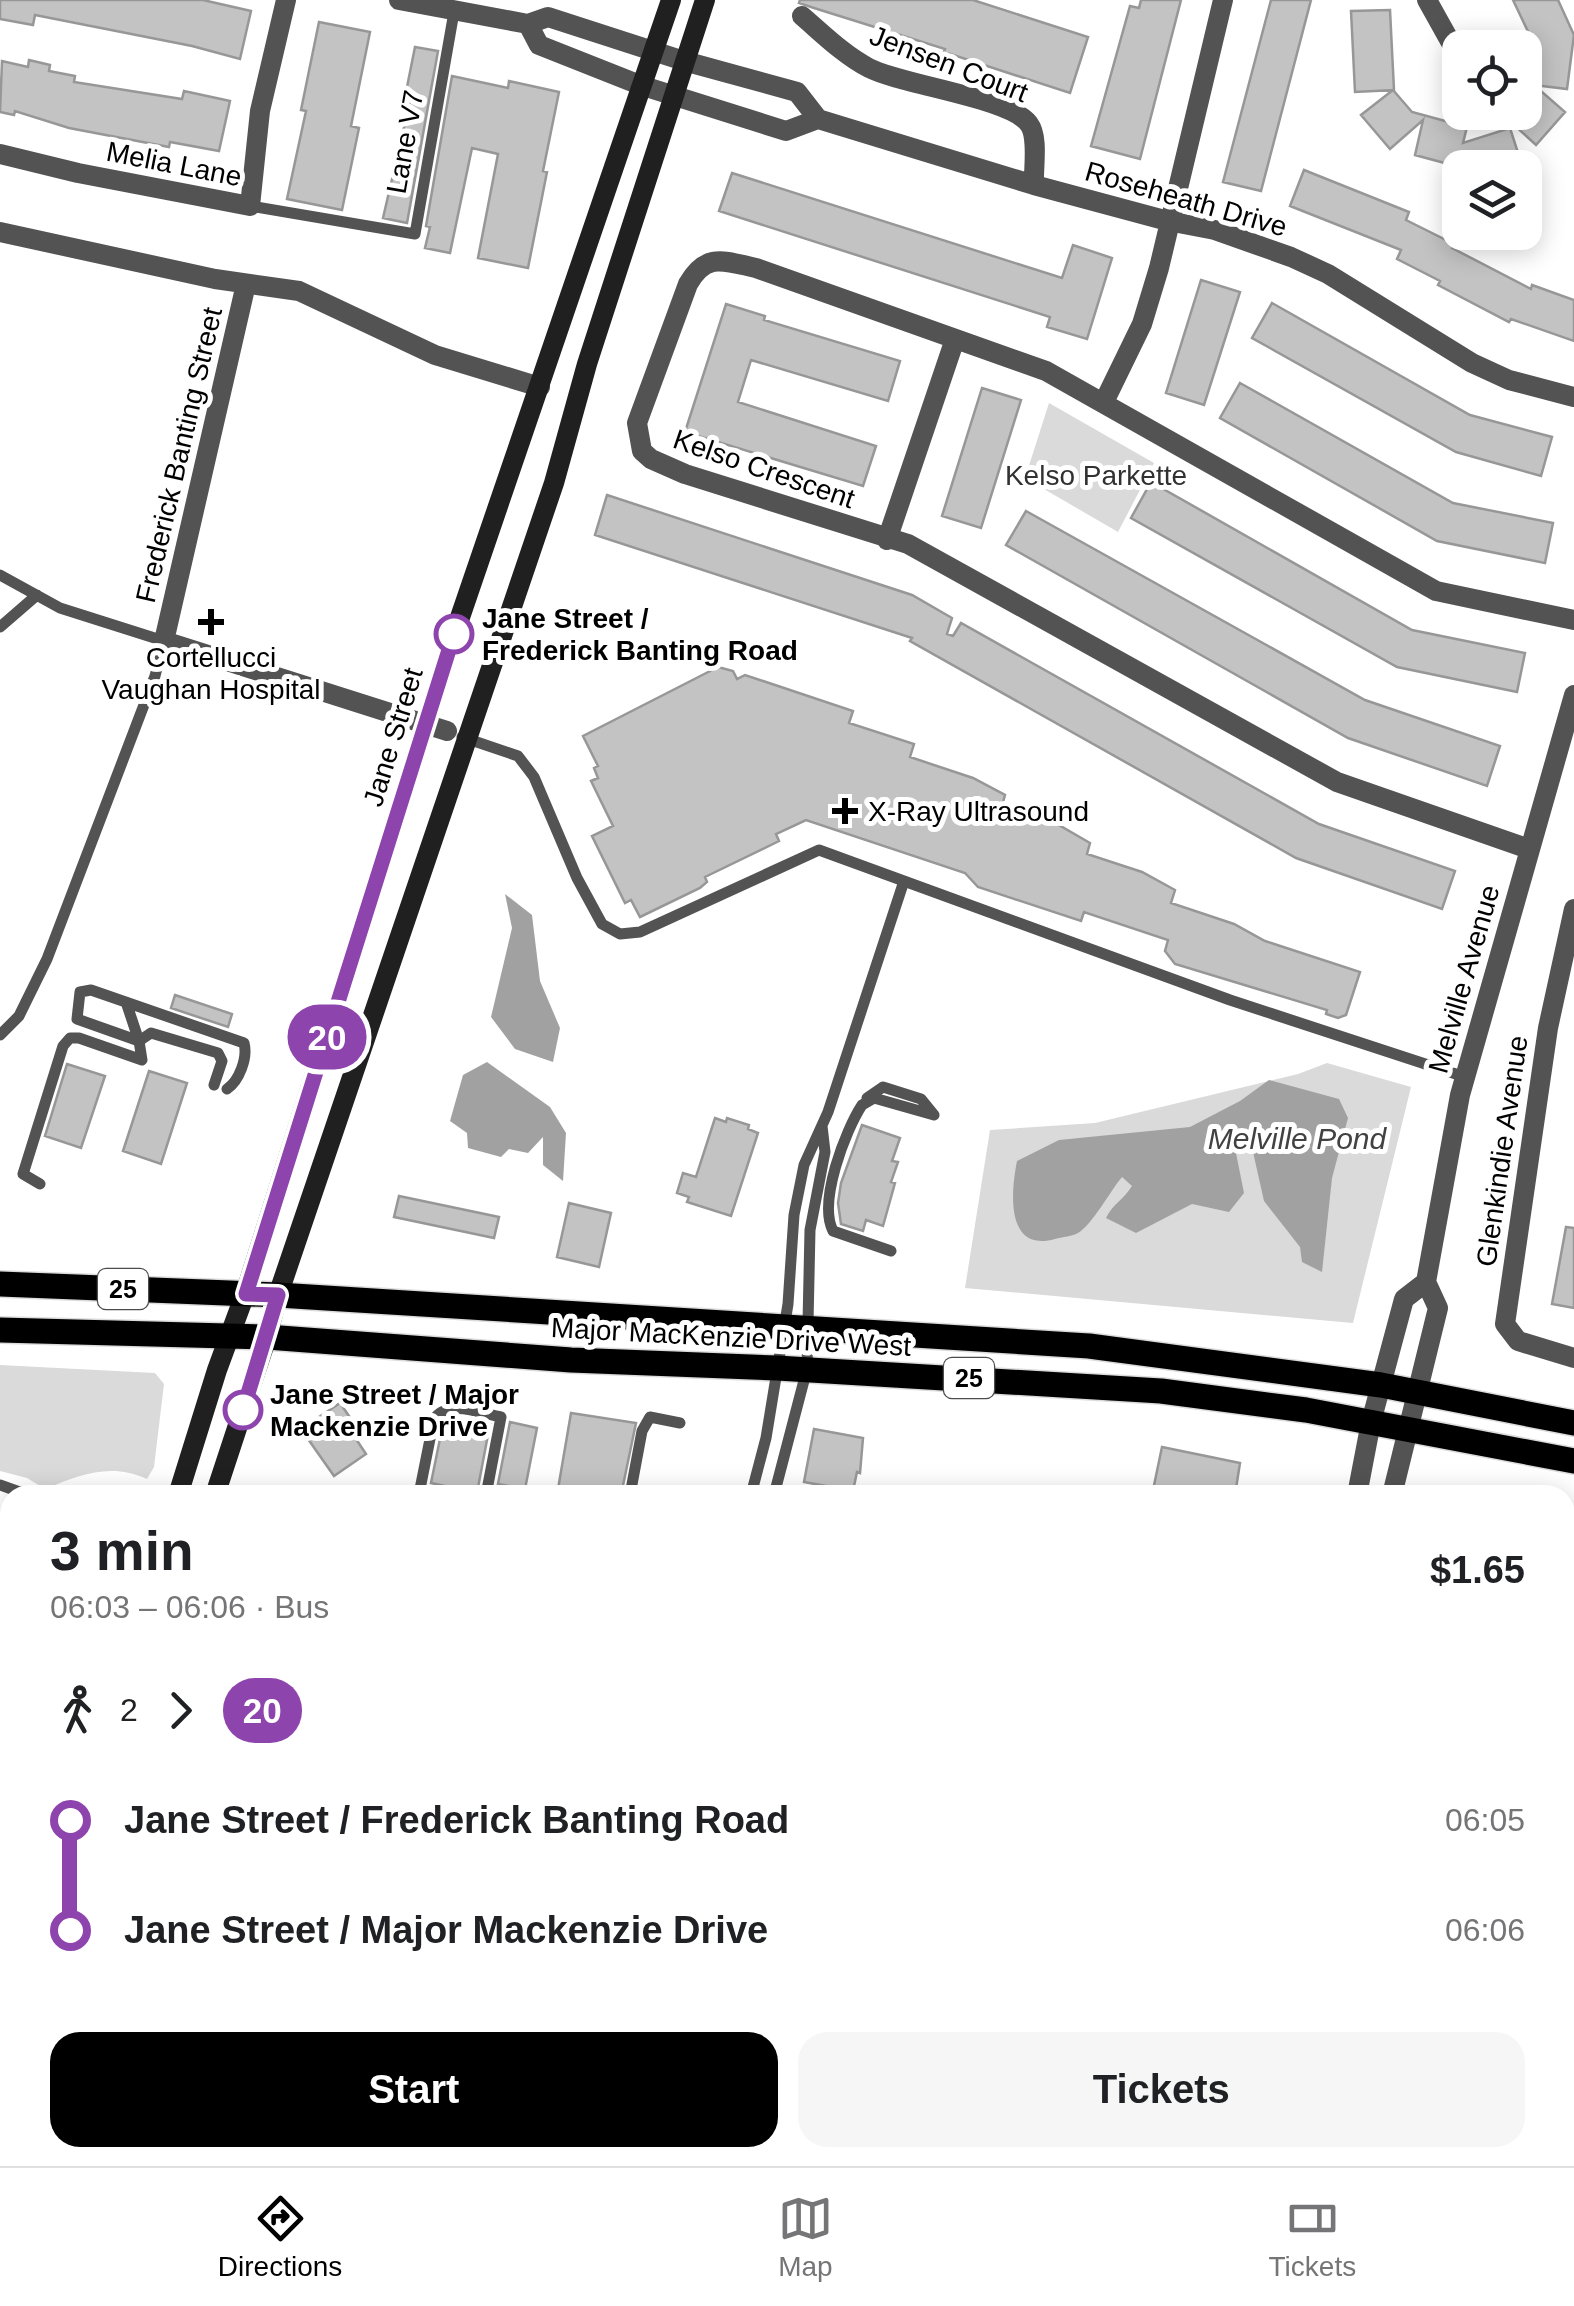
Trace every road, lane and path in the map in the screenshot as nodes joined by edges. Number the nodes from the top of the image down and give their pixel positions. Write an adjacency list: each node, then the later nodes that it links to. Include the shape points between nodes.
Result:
1 (286, 0): 18 (street, Melia Lane, via 260,111)
2 (398, 0): 7 (street, Roseheath Drive)
3 (671, 0): 11 (main road, Jane Street)
4 (705, 0): 12 (main road)
5 (1223, 0): 19 (street)
6 (1427, 0): 10 (street)
7 (454, 12): 9 (street, Roseheath Drive); 18 (lane, Lane V7, via 415,234)
8 (802, 16): 17 (street, Jensen Court, via 871,69 1022,117 1032,132)
9 (528, 24): 11 (street, Roseheath Drive, via 548,17); 13 (street, Roseheath Drive, via 539,45)
10 (1444, 30)
11 (653, 51): 12 (street, Roseheath Drive); 13 (main road, Jane Street)
12 (684, 61): 14 (main road); 15 (street, Roseheath Drive, via 797,92)
13 (640, 85): 14 (street, Roseheath Drive); 23 (main road, Jane Street)
14 (674, 95): 15 (street, Roseheath Drive, via 786,132); 34 (main road, via 554,483)
15 (818, 120): 17 (street, Roseheath Drive)
16 (0, 154): 18 (street, Melia Lane)
17 (1034, 185): 19 (street, Roseheath Drive)
18 (250, 206)
19 (1168, 221): 24 (street, Roseheath Drive, via 1291,257 1472,364); 25 (street, via 1142,324)
20 (0, 232): 21 (street)
21 (246, 284): 23 (street, via 299,291 435,355); 31 (street, Frederick Banting Street)
22 (955, 339): 25 (street, Kelso Crescent, via 1046,370); 26 (street); 26 (street, Kelso Crescent, via 756,268 707,262 688,284 637,423 650,460)
23 (540, 387): 33 (main road, Jane Street)
24 (1574, 397)
25 (1104, 402): 29 (street, Kelso Crescent, via 1436,591)
26 (888, 540): 35 (street, Kelso Crescent, via 908,544 1012,600 1337,782)
27 (0, 575): 28 (lane)
28 (37, 596): 30 (lane); 31 (lane)
29 (1574, 620)
30 (0, 627)
31 (164, 641): 33 (street, Frederick Banting Street); 39 (lane, via 46,959 18,1016)
32 (1574, 695): 35 (street, Melville Avenue)
33 (426, 724): 34 (street, Frederick Banting Street); 48 (main road, Jane Street)
34 (457, 735): 36 (lane, via 518,756 602,924 620,934 640,932 819,850); 49 (main road)
35 (1530, 849): 41 (street, Melville Avenue)
36 (904, 881): 41 (lane); 43 (lane)
37 (1574, 910): 54 (street, Glenkindie Avenue, via 1548,1028 1504,1324 1518,1341)
38 (126, 1002): 40 (lane); 40 (lane, via 80,992 77,1019); 40 (lane, via 244,1043 246,1050 236,1083 221,1087 218,1054 152,1033)
39 (1, 1032)
40 (139, 1041): 44 (lane, via 142,1060 79,1038 64,1046 23,1174)
41 (1465, 1077): 46 (street, Melville Avenue)
42 (934, 1116): 45 (lane, via 874,1098 862,1104 826,1201 832,1231)
43 (822, 1126): 50 (lane, via 825,1152); 50 (lane, via 810,1146 794,1215)
44 (40, 1184)
45 (891, 1251)
46 (1426, 1282): 57 (street, Melville Avenue, via 1404,1299); 58 (street, Melville Avenue, via 1438,1308)
47 (0, 1284): 48 (main road, Major MacKenzie Drive West / 25)
48 (246, 1294): 49 (main road, Major MacKenzie Drive West / 25); 53 (main road, Jane Street)
49 (278, 1295): 50 (main road, Major MacKenzie Drive West / 25); 52 (main road)
50 (796, 1327): 55 (lane); 56 (lane); 57 (main road, Major MacKenzie Drive West / 25, via 1089,1346)
51 (0, 1330): 53 (main road, Major MacKenzie Drive West / 25)
52 (268, 1337): 53 (main road, Major MacKenzie Drive West / 25); 55 (main road, Major MacKenzie Drive West / 25, via 558,1360); 65 (main road)
53 (229, 1338): 64 (main road, Jane Street)
54 (1574, 1358)
55 (777, 1368): 56 (main road, Major MacKenzie Drive West / 25); 69 (lane)
56 (807, 1370): 59 (main road, Major MacKenzie Drive West / 25, via 1161,1391); 70 (lane)
57 (1381, 1384): 58 (main road, Major MacKenzie Drive West / 25); 59 (street, Melville Avenue)
58 (1420, 1392): 60 (main road, Major MacKenzie Drive West / 25); 62 (street, Melville Avenue)
59 (1371, 1422): 62 (main road, Major MacKenzie Drive West / 25); 71 (street, Melville Avenue)
60 (1574, 1422)
61 (680, 1424): 68 (lane, via 650,1418)
62 (1407, 1427): 63 (main road, Major MacKenzie Drive West / 25); 72 (street, Melville Avenue)
63 (1574, 1462)
64 (181, 1485)
65 (218, 1485)
66 (421, 1485): 67 (lane, via 434,1419 449,1407 501,1417)
67 (488, 1485)
68 (632, 1485)
69 (754, 1485)
70 (777, 1485)
71 (1359, 1485)
72 (1394, 1485)

